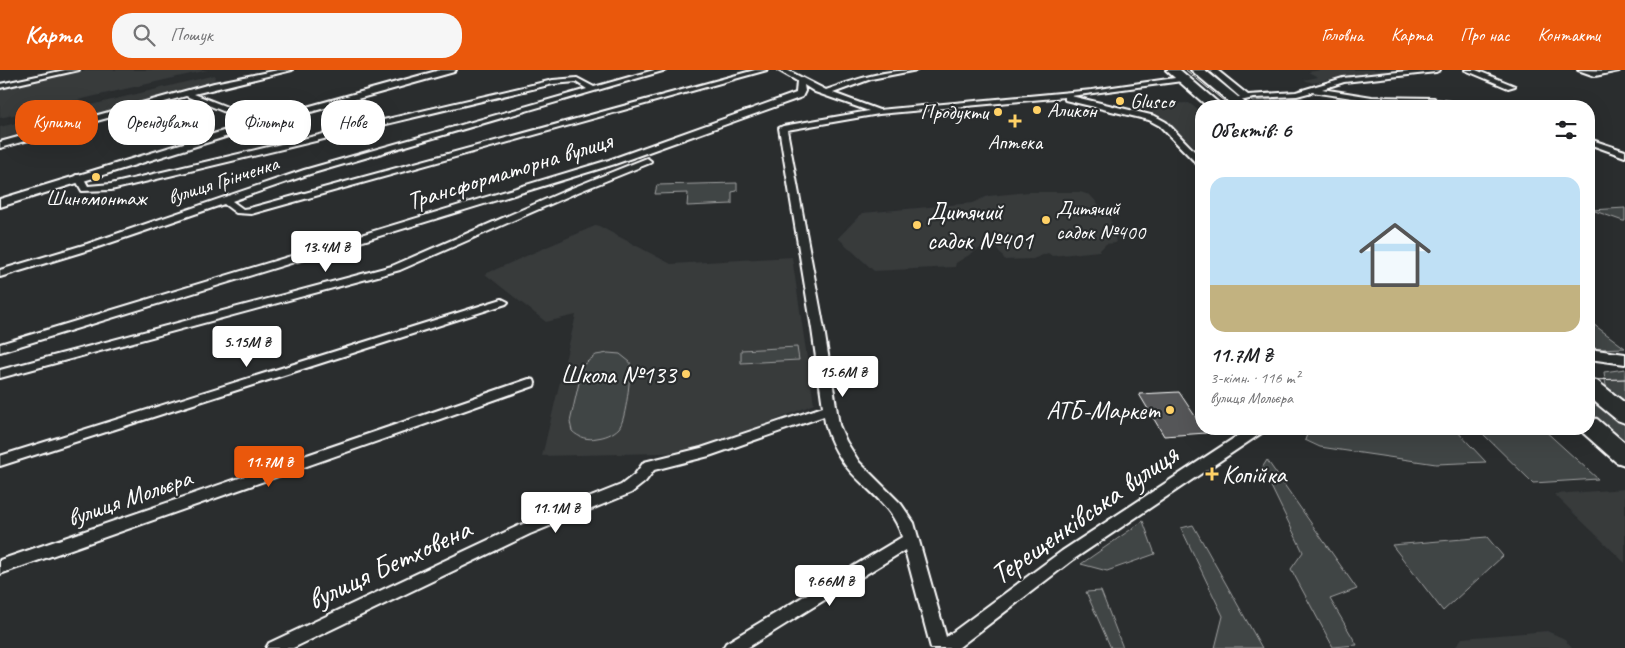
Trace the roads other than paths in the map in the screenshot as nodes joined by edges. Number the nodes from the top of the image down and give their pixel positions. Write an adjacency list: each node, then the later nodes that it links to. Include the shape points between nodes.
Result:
1 (74, 70): 17 (street)
2 (288, 70): 22 (street)
3 (451, 70): 31 (street)
4 (662, 70): 19 (street, вулиця Грінченка)
5 (763, 70): 40 (street, via 251,212 236,212)
6 (782, 70): 16 (street)
7 (913, 70): 21 (street, Трансформаторна вулиця, via 869,77)
8 (1172, 70): 15 (highway)
9 (1198, 70): 26 (highway)
10 (1213, 70): 27 (street)
11 (1436, 70): 20 (street, via 1343,80)
12 (1469, 70): 18 (street)
13 (1582, 70): 14 (street, via 1595,74)
14 (1613, 70)
15 (1182, 79): 24 (street); 25 (highway)
16 (800, 82): 21 (street); 23 (street)
17 (0, 86)
18 (1511, 86)
19 (593, 90): 39 (street, via 577,80 553,82 111,187 85,188); 40 (street, вулиця Грінченка, via 374,152)
20 (1313, 90): 28 (street, via 1254,96); 29 (street)
21 (822, 92): 23 (street, Трансформаторна вулиця); 32 (street)
22 (188, 94): 30 (street); 35 (street)
23 (799, 95): 44 (street, Трансформаторна вулиця, via 612,162)
24 (1056, 95): 32 (street); 37 (street, via 1152,118)
25 (1208, 100)
26 (1238, 100)
27 (1239, 100)
28 (1245, 100)
29 (1404, 100)
30 (225, 109)
31 (311, 109)
32 (880, 112): 51 (street, via 783,128)
33 (225, 134): 39 (street)
34 (1595, 143): 36 (street)
35 (0, 145)
36 (1624, 153)
37 (1195, 157)
38 (647, 161): 48 (street, via 396,268)
39 (79, 178): 41 (street)
40 (225, 199): 42 (street, вулиця Грінченка)
41 (0, 202)
42 (0, 274)
43 (502, 302): 56 (street)
44 (0, 348)
45 (1595, 355): 46 (street)
46 (1625, 360): 47 (street)
47 (1595, 364)
48 (0, 374)
49 (529, 383): 58 (street, вулиця Мольєра)
50 (1595, 391): 52 (highway)
51 (830, 409): 57 (street, via 839,442 854,466 896,508); 59 (street, вулиця Бетховена, via 704,452 649,466 626,489 524,530)
52 (1625, 415)
53 (1595, 430): 55 (highway)
54 (1249, 435): 62 (street, Терещенківська вулиця, via 1068,555)
55 (1625, 456)
56 (0, 460)
57 (911, 539): 60 (street); 61 (street)
58 (0, 567)
59 (275, 648)
60 (732, 648)
61 (940, 648)
62 (945, 648)

